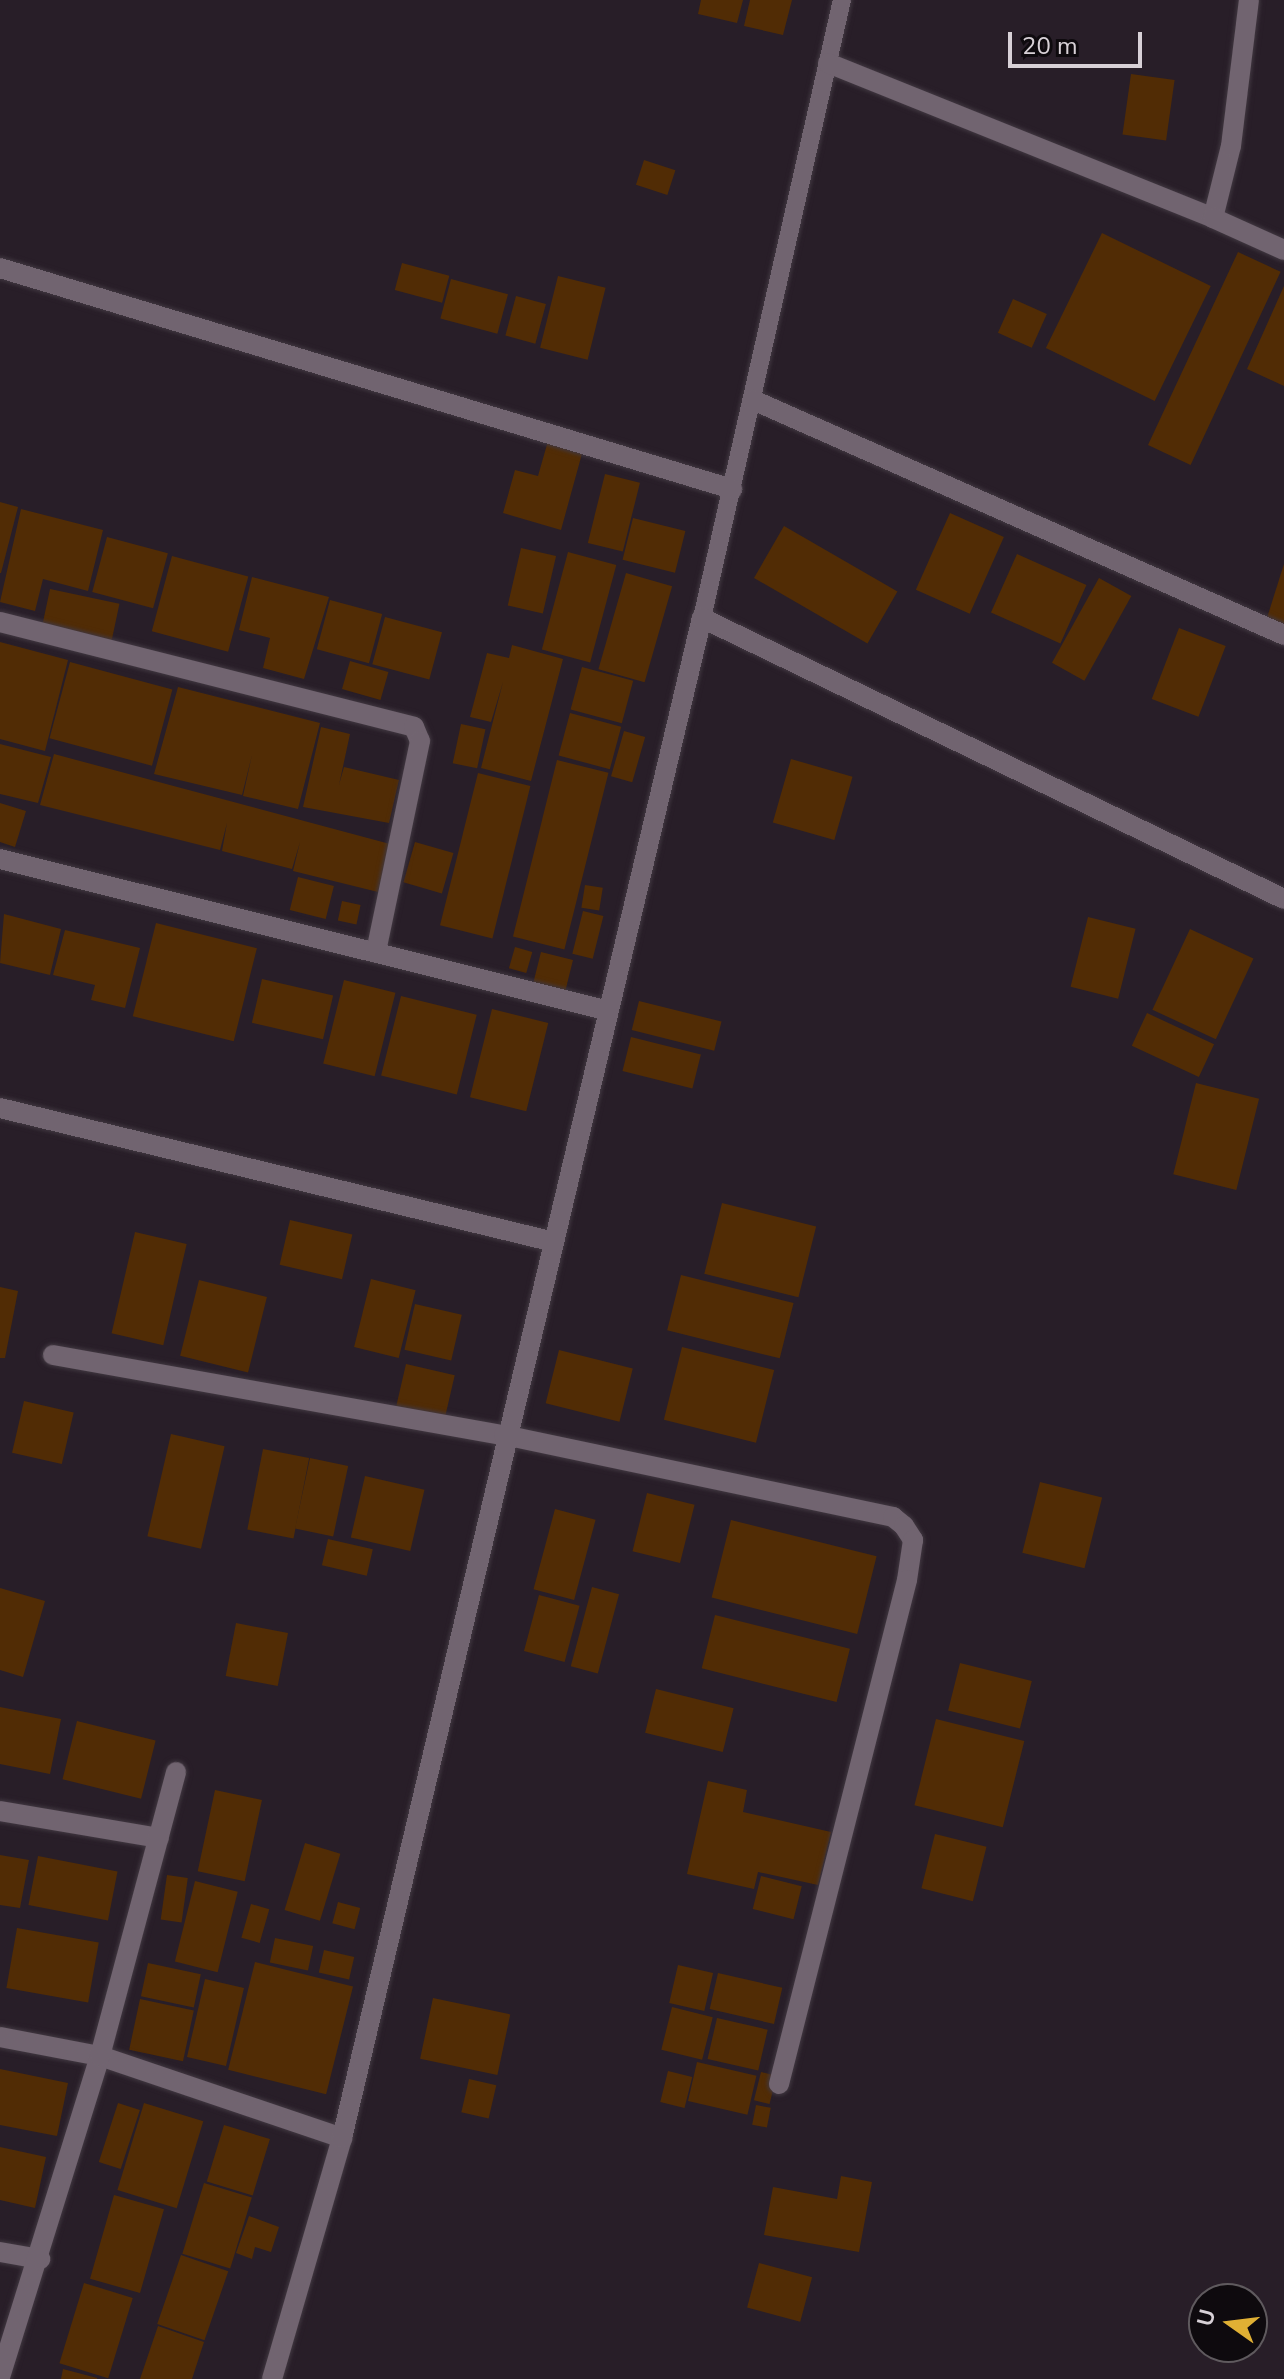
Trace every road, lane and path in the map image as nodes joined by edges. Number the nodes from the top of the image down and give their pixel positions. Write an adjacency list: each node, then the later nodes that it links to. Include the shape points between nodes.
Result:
1 (842, 0): 3 (lane)
2 (1249, 0): 4 (street, via 1231,146)
3 (828, 63): 4 (street); 7 (lane)
4 (1213, 218): 5 (street)
5 (1284, 250)
6 (0, 268): 8 (street)
7 (753, 400): 8 (lane); 11 (street)
8 (732, 489): 9 (lane)
9 (702, 618): 13 (street); 15 (street)
10 (0, 622): 14 (street, via 414,727 420,741)
11 (1284, 635)
12 (0, 859): 14 (street)
13 (1284, 899)
14 (376, 952): 15 (street)
15 (605, 1010): 17 (street)
16 (0, 1108): 17 (street)
17 (550, 1241): 19 (street)
18 (53, 1355): 19 (street)
19 (504, 1435): 25 (street, via 893,1517 913,1540); 26 (street)
20 (176, 1772): 22 (street)
21 (0, 1811): 22 (street)
22 (159, 1838): 24 (street)
23 (0, 2037): 24 (street)
24 (100, 2056): 26 (street); 28 (street)
25 (779, 2084)
26 (342, 2138): 30 (street)
27 (0, 2252): 28 (street)
28 (40, 2259): 29 (street)
29 (0, 2377)
30 (272, 2379)

